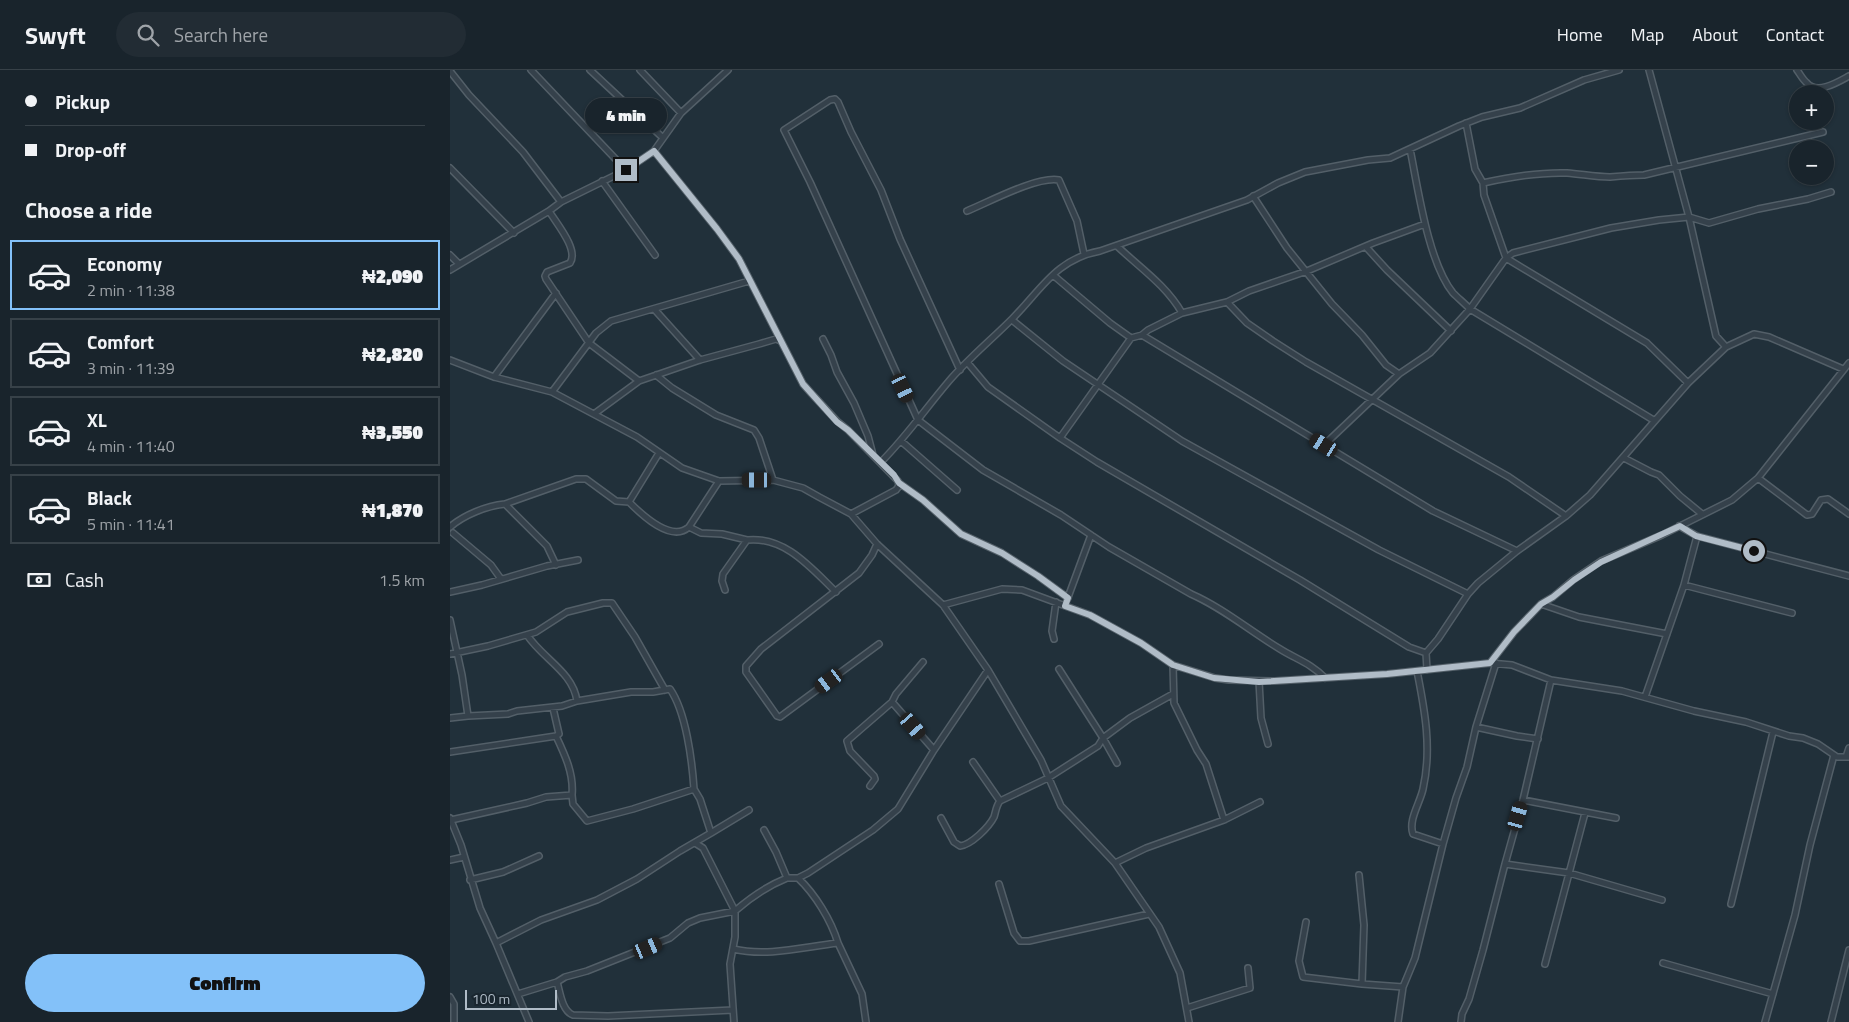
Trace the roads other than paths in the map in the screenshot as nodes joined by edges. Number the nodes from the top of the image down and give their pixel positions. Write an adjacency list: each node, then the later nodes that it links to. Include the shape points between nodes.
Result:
1 (531, 70): 18 (street)
2 (590, 70): 13 (street)
3 (640, 70): 10 (street)
4 (728, 70): 10 (street)
5 (1619, 70): 11 (street, via 1584,80 1520,108)
6 (1649, 70): 16 (street)
7 (1797, 70): 9 (street, via 1808,85 1818,88)
8 (450, 71): 23 (street, via 524,152)
9 (1849, 76)
10 (681, 113): 13 (street)
11 (1466, 123): 14 (street); 20 (street, via 1475,169)
12 (1823, 132): 16 (street)
13 (662, 137): 15 (street)
14 (1410, 149): 22 (street, via 1390,158 1305,172); 27 (street)
15 (654, 151): 18 (street); 39 (street, via 739,259)
16 (1674, 167): 20 (street, via 1611,177 1566,173 1514,176); 26 (street)
17 (450, 168): 28 (street)
18 (626, 170): 19 (street)
19 (602, 181): 23 (street); 32 (street)
20 (1482, 183): 34 (street)
21 (1831, 192): 26 (street, via 1709,223)
22 (1253, 196): 29 (street); 37 (street, via 1287,248)
23 (561, 202): 25 (street)
24 (966, 211): 31 (street, via 1039,181 1059,180 1077,221)
25 (549, 212): 28 (street); 40 (street, via 571,246 573,256 570,263 545,276)
26 (1689, 217): 34 (street, via 1611,228 1513,253); 52 (street, via 1716,336)
27 (1425, 224): 30 (street); 42 (street, via 1452,292)
28 (514, 233): 35 (street)
29 (1117, 246): 31 (street); 44 (street, via 1160,284)
30 (1366, 247): 37 (street); 46 (street)
31 (1084, 254): 38 (street)
32 (655, 255)
33 (450, 256): 35 (street)
34 (1506, 258): 42 (street); 63 (street, via 1647,343)
35 (459, 264): 36 (street)
36 (450, 270)
37 (1308, 271): 41 (street, via 1249,290); 59 (street, via 1332,304 1386,365)
38 (1053, 275): 45 (street); 48 (street)
39 (749, 281): 43 (street); 50 (street)
40 (556, 293): 51 (street); 61 (street)
41 (1227, 302): 44 (street); 66 (street, via 1247,323 1273,341)
42 (1470, 309): 46 (street); 69 (street)
43 (655, 310): 51 (street, via 612,321); 54 (street)
44 (1182, 313): 47 (street)
45 (1012, 320): 55 (street); 64 (street)
46 (1450, 331): 59 (street, via 1430,353)
47 (1142, 335): 48 (street); 72 (street)
48 (1131, 338): 64 (street)
49 (823, 339): 74 (street, via 854,403)
50 (781, 341): 54 (street, via 776,339); 74 (street, via 810,393)
51 (589, 343): 62 (street); 65 (street)
52 (1726, 347): 57 (street, via 1754,334); 63 (street)
53 (450, 360): 61 (street)
54 (700, 360): 60 (street)
55 (968, 362): 58 (street); 70 (street, via 988,387)
56 (1849, 363): 57 (street)
57 (1844, 369): 77 (street)
58 (960, 370): 68 (street); 68 (street, via 900,240 882,190 838,102 830,100 784,130)
59 (1399, 374): 66 (street)
60 (656, 375): 62 (street); 78 (street, via 716,415 754,430)
61 (494, 377): 65 (street)
62 (639, 381): 67 (street)
63 (1688, 383): 69 (street)
64 (1098, 386): 70 (street); 105 (street, via 1182,442 1379,550)
65 (552, 392): 67 (street)
66 (1372, 399): 72 (street); 87 (street, via 1509,477)
67 (594, 414): 73 (street)
68 (918, 420): 71 (street); 92 (street, via 983,470)
69 (1655, 421): 75 (street)
70 (1060, 438): 117 (street, via 1401,642)
71 (901, 441): 76 (street); 81 (street)
72 (1324, 445): 96 (street, via 1433,511)
73 (659, 453): 79 (street, via 693,473); 82 (street)
74 (874, 455): 76 (street)
75 (1624, 458): 85 (street, via 1659,475); 87 (street)
76 (881, 462): 80 (street)
77 (1758, 478): 85 (street, via 1732,500); 86 (street, via 1807,514 1812,514 1822,500 1828,499)
78 (773, 480): 79 (street); 84 (street, via 802,488)
79 (719, 481): 90 (street)
80 (899, 483): 84 (street, via 896,490); 106 (street, via 961,534 1002,553)
81 (956, 490)
82 (629, 502): 83 (street, via 616,500 586,479 576,479); 90 (street, via 659,526 679,532)
83 (505, 504): 89 (street, via 470,514); 98 (street, via 547,546)
84 (851, 514): 95 (street)
85 (1702, 514): 88 (street)
86 (1849, 514)
87 (1566, 516): 96 (street)
88 (1680, 526): 93 (street); 108 (street, via 1601,562)
89 (450, 527)
90 (689, 527): 94 (street, via 701,533)
91 (451, 533): 100 (street, via 495,569)
92 (1091, 536): 106 (street); 127 (street, via 1205,600 1280,650 1316,668)
93 (1696, 536): 99 (street); 101 (street)
94 (747, 540): 102 (street, via 723,574); 104 (street, via 778,544 800,558)
95 (877, 544): 104 (street, via 859,573); 109 (street)
96 (1517, 551): 105 (street)
97 (578, 560): 98 (street)
98 (556, 564): 100 (street)
99 (1849, 576)
100 (501, 579): 103 (street)
101 (1684, 585): 111 (street); 113 (street)
102 (725, 590)
103 (450, 592)
104 (836, 592): 116 (street, via 761,649 746,666 748,676 777,716 783,716)
105 (1468, 594): 117 (street)
106 (1068, 598): 110 (street)
107 (1056, 602): 109 (street, via 1022,590 1002,589); 110 (street); 115 (street)
108 (1541, 604): 113 (street, via 1579,617); 121 (street, via 1514,632)
109 (943, 605): 124 (street)
110 (1065, 606): 122 (street, via 1090,615)
111 (1792, 613)
112 (450, 620): 119 (street)
113 (1667, 634): 132 (street)
114 (527, 635): 119 (street); 130 (street, via 567,612 612,603); 133 (street, via 541,654 557,666 573,685)
115 (1054, 639)
116 (879, 644)
117 (1426, 653): 126 (street)
118 (450, 654): 119 (street)
119 (458, 654): 136 (street)
120 (924, 662): 134 (street)
121 (1493, 663): 126 (street); 128 (street, via 1512,665); 138 (street)
122 (1173, 665): 129 (street, via 1214,678); 131 (street)
123 (1059, 669): 141 (street)
124 (988, 670): 145 (street); 151 (street, via 1041,760)
125 (1417, 670): 126 (street); 127 (street); 167 (street, via 1428,748 1423,790 1411,827 1413,834)
126 (1428, 670)
127 (1325, 678): 129 (street)
128 (1551, 680): 132 (street); 142 (street)
129 (1259, 682): 143 (street, via 1261,718)
130 (665, 690): 133 (street); 153 (street, via 670,689 677,699 686,731)
131 (1173, 694): 141 (street, via 1130,718); 163 (street, via 1174,703 1206,764)
132 (1645, 697): 139 (street)
133 (578, 701): 135 (street)
134 (892, 702): 145 (street); 152 (street, via 847,741 850,751 874,776)
135 (553, 708): 136 (street); 140 (street, via 559,734)
136 (468, 716): 137 (street)
137 (450, 718)
138 (1476, 727): 142 (street); 167 (street)
139 (1774, 732): 147 (street, via 1803,738); 180 (street)
140 (556, 736): 146 (street); 154 (street, via 571,773)
141 (1104, 738): 150 (street); 151 (street, via 1098,746)
142 (1538, 739): 155 (street)
143 (1268, 744)
144 (1849, 748): 148 (street)
145 (934, 750): 176 (street, via 898,808 873,830)
146 (450, 752)
147 (1834, 755): 148 (street); 195 (street)
148 (1847, 757)
149 (973, 762): 156 (street)
150 (1117, 764)
151 (1048, 778): 156 (street); 171 (street, via 1061,806)
152 (870, 786)
153 (694, 788): 154 (street, via 587,821 573,804); 165 (street)
154 (572, 795): 162 (street, via 546,797)
155 (1523, 800): 159 (street); 172 (street)
156 (1000, 801): 160 (street, via 994,818 966,846 954,842)
157 (1260, 802): 163 (street)
158 (749, 810): 165 (street)
159 (1585, 813): 161 (street); 173 (street)
160 (941, 818)
161 (1616, 818)
162 (450, 819): 169 (street)
163 (1224, 820): 171 (street, via 1146,848)
164 (764, 830): 175 (street)
165 (711, 833): 166 (street)
166 (695, 843): 181 (street, via 703,848); 184 (street, via 597,900 541,920)
167 (1443, 844): 193 (street, via 1415,958)
168 (539, 856): 177 (street, via 503,872)
169 (464, 857): 170 (street); 177 (street)
170 (450, 860)
171 (1115, 863): 182 (street)
172 (1505, 864): 173 (street); 205 (street)
173 (1569, 873): 179 (street); 189 (street)
174 (1359, 875): 192 (street, via 1364,925)
175 (787, 878): 176 (street); 181 (street, via 749,898)
176 (798, 878): 185 (street, via 818,903)
177 (470, 880): 184 (street)
178 (999, 884): 182 (street, via 1014,933 1020,941)
179 (1662, 900)
180 (1731, 904)
181 (735, 911): 186 (street); 191 (street, via 713,914 688,923 670,938)
182 (1149, 914): 197 (street, via 1176,962)
183 (1306, 922): 192 (street, via 1299,961 1303,977)
184 (496, 942): 194 (street)
185 (838, 943): 186 (street, via 766,953); 202 (street, via 862,994)
186 (733, 949): 198 (street, via 730,964)
187 (1849, 950): 207 (street)
188 (1663, 963): 195 (street)
189 (1546, 964)
190 (1248, 968): 197 (street, via 1250,988)
191 (557, 982): 194 (street); 198 (street, via 566,1009 573,1015)
192 (1362, 984): 193 (street)
193 (1403, 986): 204 (street)
194 (518, 994): 200 (street)
195 (1773, 994): 206 (street)
196 (450, 997): 199 (street, via 454,1004)
197 (1187, 1008): 203 (street)
198 (734, 1010): 201 (street)
199 (454, 1022)
200 (529, 1022)
201 (734, 1022)
202 (866, 1022)
203 (1189, 1022)
204 (1398, 1022)
205 (1461, 1022)
206 (1765, 1022)
207 (1831, 1022)

